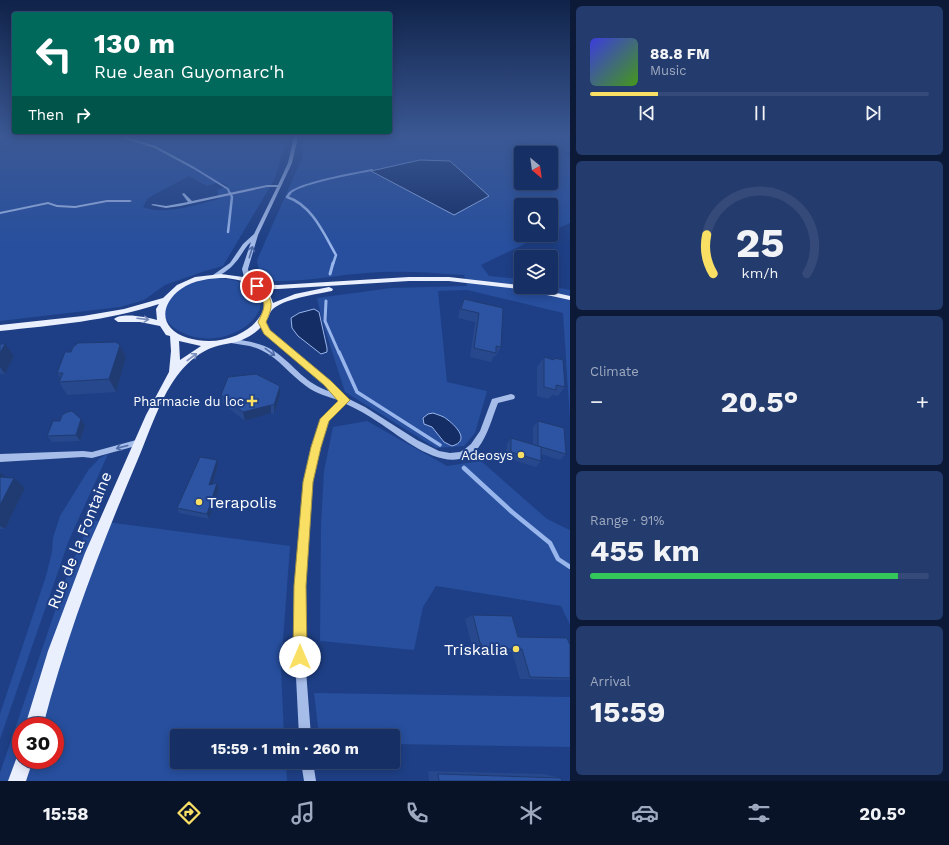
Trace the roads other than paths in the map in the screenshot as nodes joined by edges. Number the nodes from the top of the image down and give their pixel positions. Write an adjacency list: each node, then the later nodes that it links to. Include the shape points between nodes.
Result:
1 (285, 173): 2 (street)
2 (280, 186): 5 (street, via 267,186); 8 (street)
3 (184, 194): 5 (street)
4 (130, 201): 7 (street, via 107,201 75,207 48,203)
5 (191, 203): 6 (street, via 166,207)
6 (153, 205)
7 (0, 213)
8 (256, 235): 9 (street, via 244,244 232,264); 10 (street, one-way to 8, via 245,269)
9 (215, 276): 10 (main road); 14 (main road, via 180,286 170,292)
10 (248, 281): 12 (main road)
11 (363, 282): 12 (main road, via 302,290); 13 (main road, via 409,279 464,280 519,287); 15 (main road, via 295,295)
12 (260, 288): 15 (main road, via 266,296)
13 (570, 298)
14 (164, 300): 16 (main road, via 131,311); 18 (main road, via 159,316)
15 (268, 309): 17 (main road)
16 (76, 320): 18 (main road, one-way to 18, via 133,318); 19 (main road)
17 (262, 322): 21 (main road, via 245,336); 25 (street, via 272,338 328,383)
18 (162, 324): 20 (main road)
19 (0, 328)
20 (174, 337): 22 (main road, via 191,343); 23 (main road, Rue de la Fontaine)
21 (233, 341): 22 (main road); 25 (street, one-way to 25, via 264,348 314,388)
22 (212, 344): 23 (main road, Rue de la Fontaine, one-way to 22, via 191,356)
23 (174, 373): 26 (main road, Rue de la Fontaine)
24 (511, 397): 25 (street, via 495,401 483,433 470,450 462,455 449,457 436,454 414,442 370,413)
25 (343, 399): 29 (street, via 325,419 308,482 300,586 300,657)
26 (140, 442): 27 (street, one-way to 27, via 92,455); 28 (main road, Rue de la Fontaine, via 107,514 56,650)
27 (0, 458)
28 (37, 717)
29 (305, 729)
30 (21, 769): 32 (main road)
31 (308, 769): 33 (street)
32 (17, 781)
33 (310, 781)

